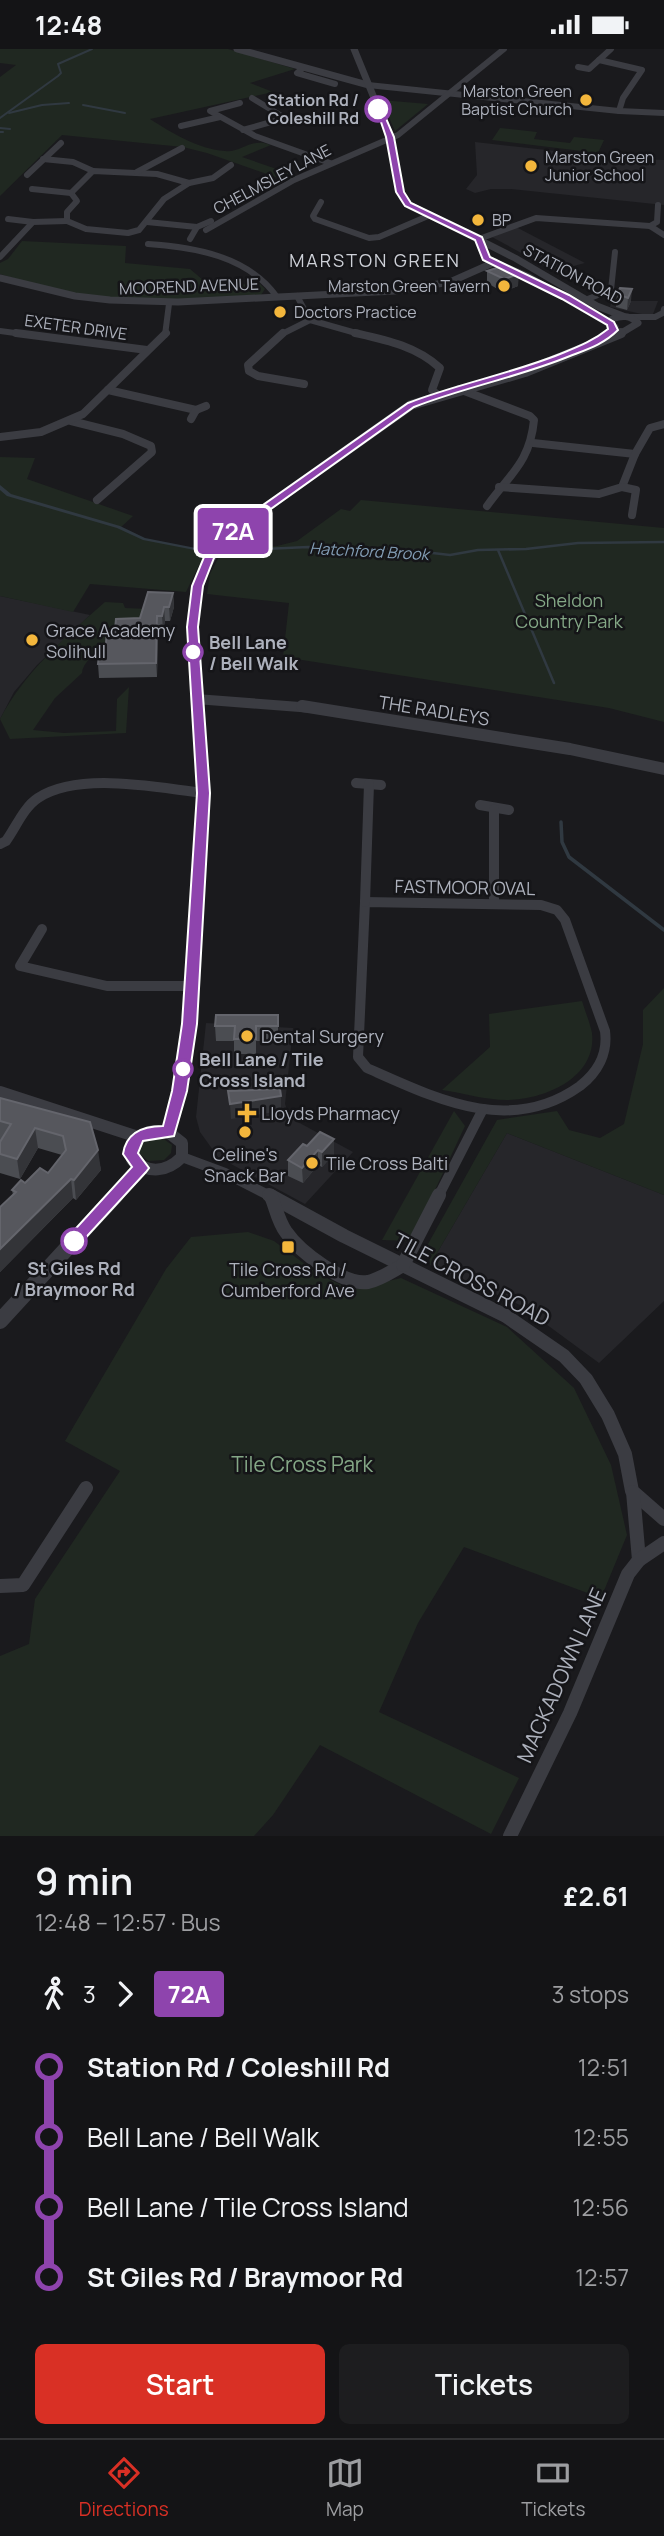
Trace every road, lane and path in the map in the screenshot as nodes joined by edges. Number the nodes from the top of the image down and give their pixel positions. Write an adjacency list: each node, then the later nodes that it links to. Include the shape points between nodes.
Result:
1 (237, 49): 8 (street)
2 (354, 49): 3 (street); 10 (street, STATION ROAD)
3 (362, 49)
4 (504, 49): 11 (street, CHELMSLEY LANE)
5 (611, 49): 6 (street)
6 (599, 60): 7 (street, via 589,69); 14 (street, via 642,70 623,98)
7 (578, 67)
8 (303, 68): 9 (street, via 297,73); 10 (street)
9 (335, 84)
10 (368, 85): 11 (street); 19 (street, STATION ROAD)
11 (450, 93): 14 (street); 19 (street, CHELMSLEY LANE)
12 (252, 99): 18 (street, via 285,118)
13 (240, 103): 16 (street, via 210,111)
14 (620, 111): 15 (street)
15 (664, 113)
16 (220, 117): 17 (street); 18 (street)
17 (181, 126)
18 (243, 130): 23 (street)
19 (390, 137): 23 (street, CHELMSLEY LANE); 34 (street, STATION ROAD, via 400,192 408,204)
20 (61, 143): 22 (street)
21 (176, 149): 26 (street)
22 (43, 159): 25 (street, via 73,162); 27 (street)
23 (331, 163): 41 (street, CHELMSLEY LANE)
24 (242, 169): 28 (street, via 228,164 213,178)
25 (93, 171): 26 (street); 30 (street)
26 (137, 172): 28 (street)
27 (27, 175)
28 (189, 183): 38 (street, via 164,199)
29 (32, 189): 30 (street)
30 (71, 193): 36 (street, via 78,201 67,212)
31 (321, 202): 34 (street, via 315,219 364,238 379,237)
32 (235, 206): 40 (street)
33 (649, 210): 39 (street, via 658,208 657,222)
34 (428, 216): 43 (street, STATION ROAD)
35 (8, 219): 37 (street)
36 (67, 221): 37 (street); 38 (street, via 86,229 128,233)
37 (33, 222): 49 (street)
38 (147, 222): 40 (street)
39 (650, 226): 42 (street); 43 (street, via 536,218)
40 (197, 227): 44 (street)
41 (206, 230)
42 (664, 235)
43 (479, 239): 47 (street, STATION ROAD); 48 (street)
44 (191, 243): 45 (street); 54 (street, via 267,284)
45 (148, 244)
46 (615, 252): 55 (street, via 611,290)
47 (506, 254): 48 (street, STATION ROAD); 50 (street, STATION ROAD, via 510,259); 55 (street, STATION ROAD)
48 (485, 255): 50 (street, STATION ROAD); 51 (street)
49 (0, 257)
50 (497, 262): 51 (street); 61 (street, STATION ROAD)
51 (474, 269): 53 (street, MOOREND AVENUE, via 457,280 400,290)
52 (0, 278): 56 (street, MOOREND AVENUE, via 88,300)
53 (297, 296): 54 (street, MOOREND AVENUE); 60 (street)
54 (277, 297): 56 (street, MOOREND AVENUE)
55 (586, 299): 58 (street, STATION ROAD)
56 (169, 304): 65 (street, via 167,333)
57 (664, 309): 58 (street, via 655,317)
58 (626, 317): 61 (street, via 611,319); 62 (street, via 637,321)
59 (664, 318): 62 (street)
60 (310, 320): 66 (street, via 281,334 248,365 258,376); 69 (street, via 432,359 440,368 432,390)
61 (612, 325): 62 (street, STATION ROAD); 64 (street, via 609,335)
62 (632, 328): 64 (street)
63 (0, 331): 65 (street, EXETER DRIVE)
64 (599, 341): 68 (street, via 506,378)
65 (148, 350): 67 (street)
66 (303, 384)
67 (108, 390): 71 (street); 73 (street)
68 (459, 390): 69 (street); 76 (street, via 530,416 534,420)
69 (438, 395): 83 (street, via 411,405 230,533 211,554 197,586 192,623)
70 (206, 406): 71 (street)
71 (196, 410): 72 (street)
72 (191, 419)
73 (71, 421): 75 (street, via 41,432); 80 (street, via 146,442 152,452)
74 (664, 424): 77 (street, via 650,428)
75 (0, 437)
76 (533, 443): 77 (street); 78 (street, via 524,464)
77 (635, 454): 79 (street)
78 (499, 487): 79 (street, via 599,494); 81 (street)
79 (622, 487): 82 (street, via 636,491)
80 (97, 500)
81 (487, 506)
82 (632, 515)
83 (197, 699): 84 (street, THE RADLEYS, via 288,704 570,749); 88 (street)
84 (664, 769)
85 (356, 783): 86 (street)
86 (369, 784): 87 (street); 93 (street)
87 (381, 785)
88 (204, 793): 92 (street, via 93,783 62,786 38,798); 96 (street)
89 (480, 805): 90 (street)
90 (494, 809): 91 (street); 94 (street)
91 (509, 810)
92 (0, 844)
93 (365, 902): 94 (street, FASTMOOR OVAL); 98 (street, FASTMOOR OVAL, via 360,1062 437,1097)
94 (494, 903): 98 (street, FASTMOOR OVAL, via 541,905 565,919 607,1036 604,1058 576,1091 554,1103 510,1114)
95 (41, 929): 96 (street, via 20,966 107,986)
96 (190, 986): 99 (street, via 186,1053)
97 (0, 1092): 100 (street)
98 (483, 1109): 104 (street)
99 (169, 1132): 100 (street); 101 (street, via 182,1143)
100 (138, 1137): 102 (street, via 130,1154)
101 (182, 1157): 102 (street, via 164,1170); 103 (street, TILE CROSS ROAD)
102 (141, 1168): 105 (street)
103 (271, 1196): 104 (street, TILE CROSS ROAD); 104 (street, via 285,1231 302,1249 347,1279 369,1281)
104 (403, 1265): 107 (street, TILE CROSS ROAD, via 521,1325 577,1370 610,1415)
105 (0, 1321)
106 (86, 1488): 111 (street, via 23,1585)
107 (633, 1492): 108 (street); 110 (street, TILE CROSS ROAD)
108 (664, 1519)
109 (664, 1543): 110 (street, MACKADOWN LANE)
110 (639, 1560): 112 (street, MACKADOWN LANE, via 628,1574 570,1713)
111 (0, 1586)
112 (510, 1836)

